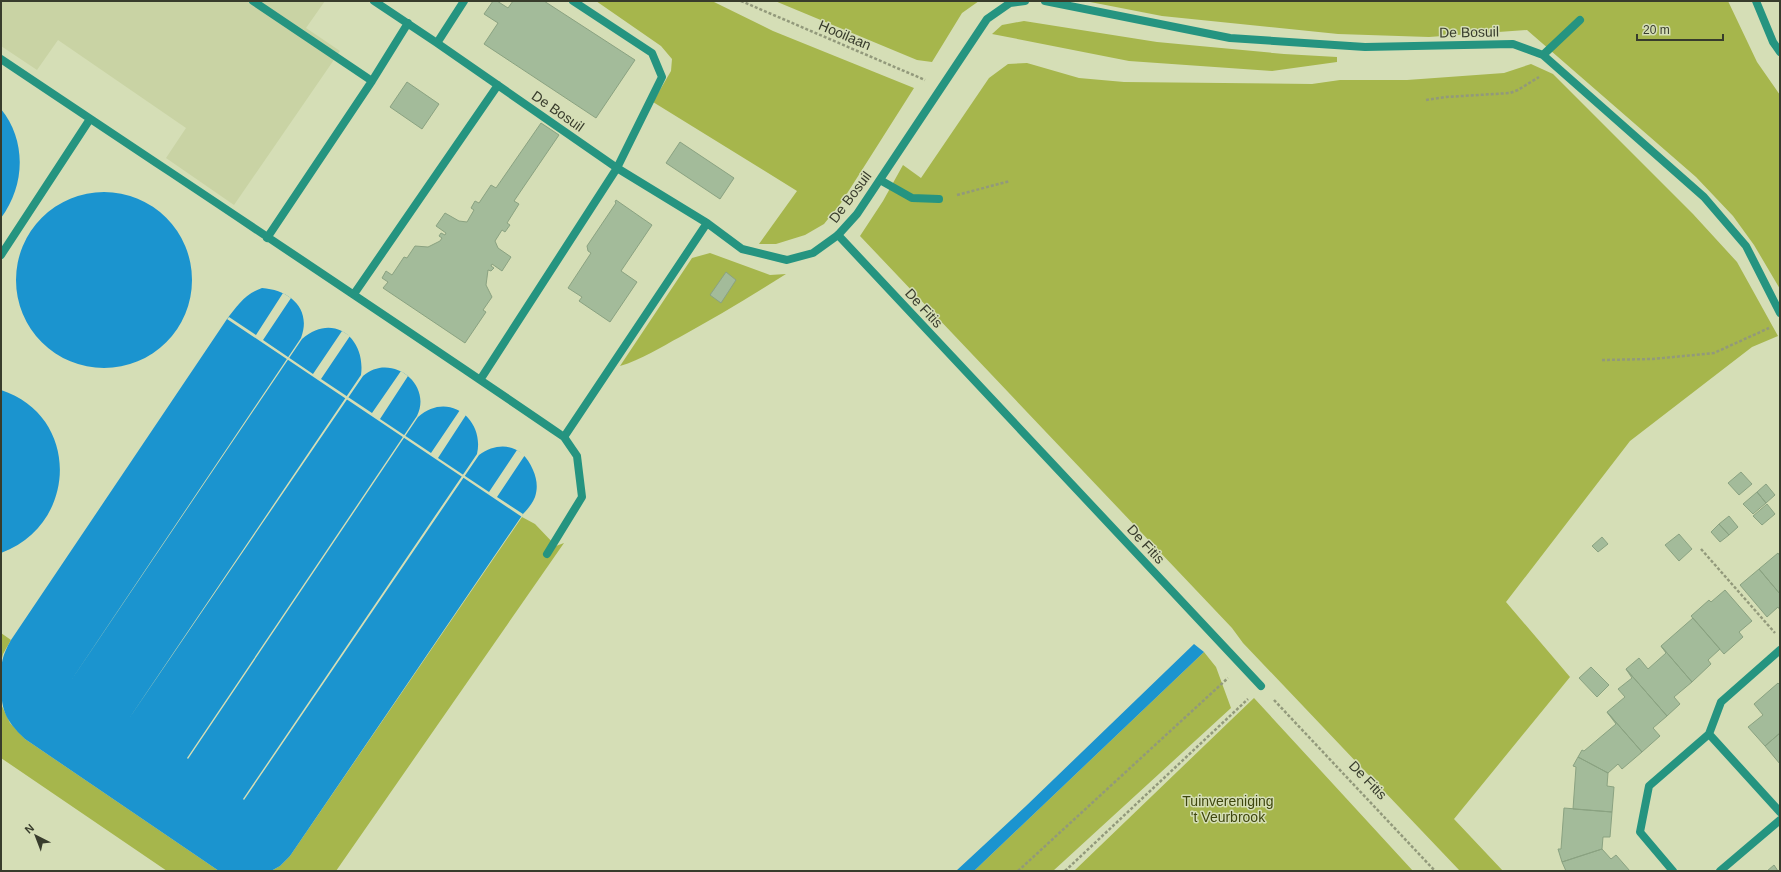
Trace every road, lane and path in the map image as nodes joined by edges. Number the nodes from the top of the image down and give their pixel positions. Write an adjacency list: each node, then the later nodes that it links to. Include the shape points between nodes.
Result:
1 (254, 1): 16 (street)
2 (374, 1): 10 (street, De Bosuil)
3 (464, 1): 11 (street)
4 (573, 1): 21 (street, via 652,53 662,77)
5 (741, 1): 18 (path, Hooilaan)
6 (1025, 1): 18 (street, De Bosuil, via 1010,3 987,19)
7 (1045, 1): 13 (street, De Bosuil, via 1230,38 1365,47 1513,44)
8 (1756, 1): 12 (street, via 1773,42)
9 (1580, 20): 13 (street)
10 (408, 24): 11 (street, De Bosuil); 16 (street)
11 (437, 43): 17 (street, De Bosuil)
12 (1780, 52)
13 (1543, 55): 15 (street, De Bosuil)
14 (1, 59): 20 (street)
15 (1553, 65): 19 (path, via 1529,84 1510,93); 30 (street, De Bosuil, via 1704,197 1746,246)
16 (372, 81): 27 (street)
17 (498, 84): 21 (street, De Bosuil); 29 (street)
18 (942, 88): 22 (street, De Bosuil)
19 (1426, 100)
20 (90, 119): 27 (street); 28 (street)
21 (618, 168): 25 (street, De Bosuil); 33 (street)
22 (880, 180): 24 (street, via 912,198); 26 (street, De Bosuil, via 857,214)
23 (1010, 181): 24 (path)
24 (939, 199)
25 (707, 223): 26 (street, De Bosuil, via 742,249 787,260 813,253); 34 (street)
26 (838, 235): 39 (street, De Fitis)
27 (267, 238): 29 (street)
28 (1, 255)
29 (354, 294): 33 (street)
30 (1780, 313)
31 (1773, 326): 32 (path, via 1714,353 1654,359)
32 (1602, 360)
33 (480, 380): 34 (street)
34 (564, 437): 36 (street, via 577,456 582,497)
35 (1701, 549): 37 (path)
36 (547, 554)
37 (1780, 638)
38 (1780, 650): 41 (street, via 1721,702)
39 (1242, 665): 40 (street, De Fitis); 44 (path)
40 (1261, 686): 45 (path); 46 (path, De Fitis)
41 (1709, 734): 42 (street); 47 (street, via 1649,786 1640,832)
42 (1780, 812)
43 (1780, 820): 48 (street)
44 (1018, 871)
45 (1065, 871)
46 (1435, 871)
47 (1673, 871)
48 (1720, 871)

